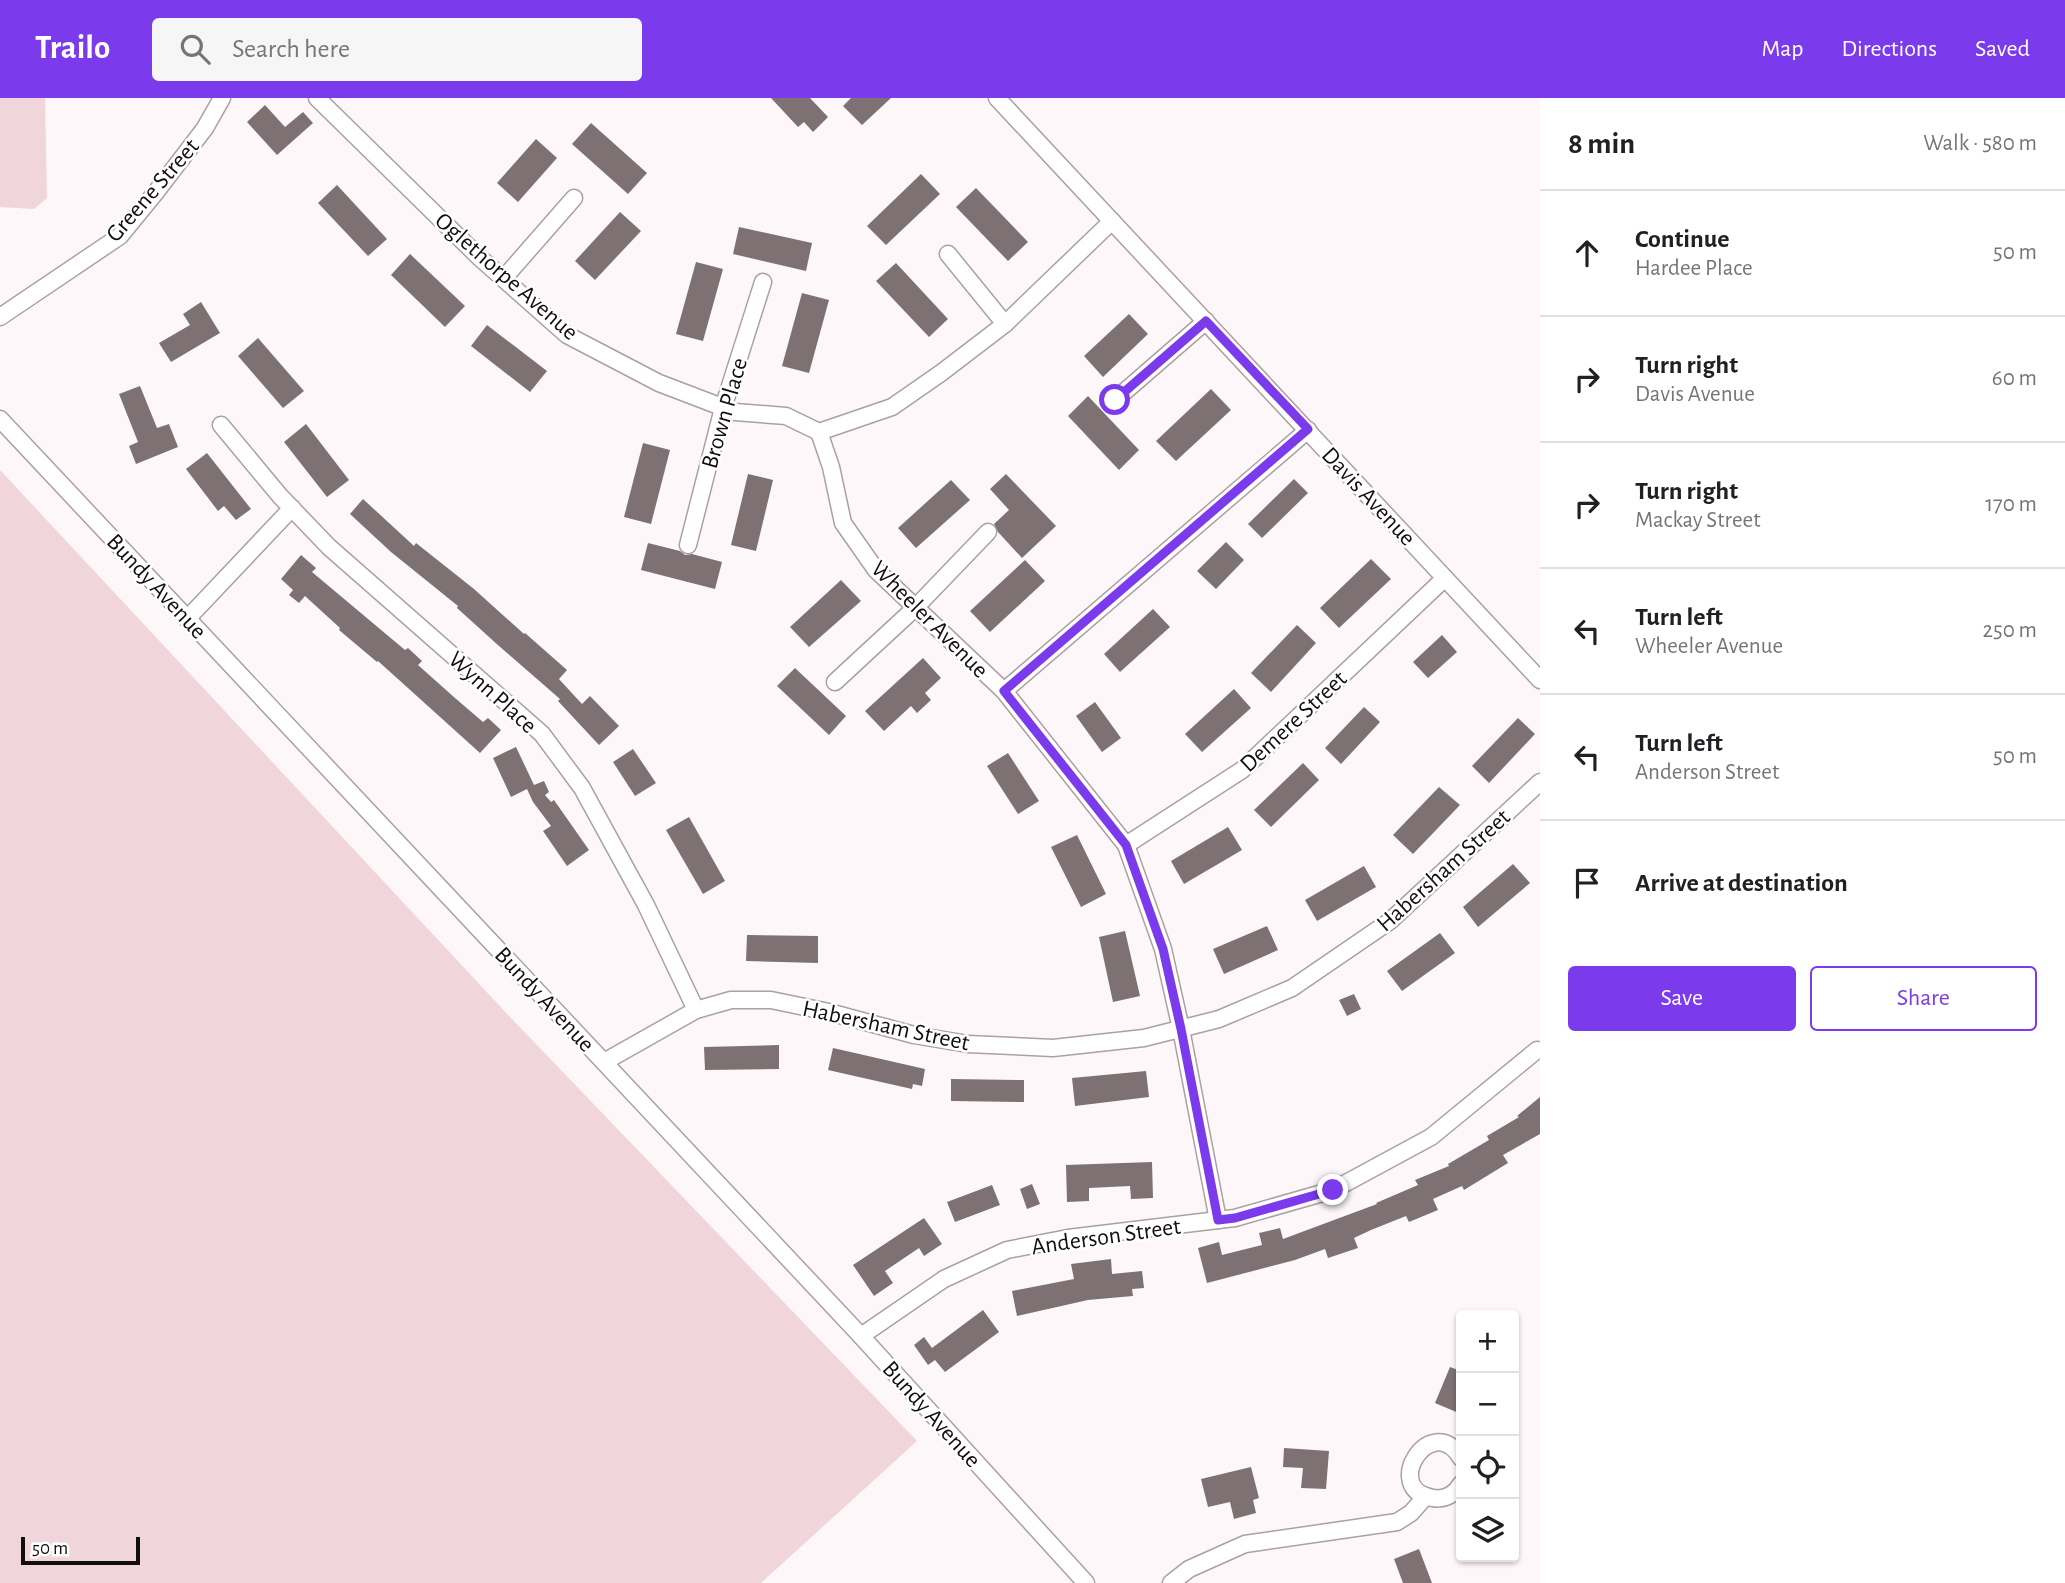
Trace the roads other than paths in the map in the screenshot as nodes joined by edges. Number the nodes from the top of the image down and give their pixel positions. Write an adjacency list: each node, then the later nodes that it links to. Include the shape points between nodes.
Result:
1 (222, 98): 9 (street, Greene Street, via 205,128 120,236)
2 (317, 98): 7 (street, Oglethorpe Avenue)
3 (997, 98): 5 (street, Davis Avenue)
4 (574, 198): 7 (street)
5 (1112, 221): 10 (street, Davis Avenue); 11 (street)
6 (947, 254): 11 (street)
7 (504, 278): 13 (street, Oglethorpe Avenue, via 567,335 659,383)
8 (763, 282): 13 (street, Brown Place)
9 (0, 317)
10 (1206, 321): 12 (street); 16 (street, Davis Avenue)
11 (1005, 324): 17 (street, via 892,407)
12 (1115, 400)
13 (723, 408): 17 (street, Oglethorpe Avenue, via 786,416); 20 (street, Brown Place)
14 (0, 419): 23 (street, Bundy Avenue)
15 (221, 425): 18 (street, Wynn Place)
16 (1308, 429): 21 (street, Davis Avenue); 26 (street)
17 (819, 432): 22 (street, Wheeler Avenue, via 843,523 876,570)
18 (292, 508): 23 (street); 29 (street, Wynn Place, via 386,599 541,734 582,788)
19 (988, 532): 22 (street)
20 (688, 545)
21 (1445, 578): 24 (street, Davis Avenue); 28 (street, Demere Street, via 1242,770)
22 (915, 608): 25 (street); 26 (street, Wheeler Avenue)
23 (187, 619): 32 (street, Bundy Avenue)
24 (1540, 680)
25 (835, 682)
26 (1004, 691): 28 (street, Wheeler Avenue)
27 (1540, 782): 30 (street, Habersham Street, via 1390,921 1292,988 1219,1019)
28 (1126, 845): 30 (street, Wheeler Avenue, via 1163,949)
29 (696, 1010): 30 (street, Habersham Street, via 731,1000 771,1000 914,1035 968,1044 1053,1048); 32 (street, Habersham Street)
30 (1181, 1029): 33 (street, Wheeler Avenue)
31 (1536, 1050): 33 (street, Anderson Street, via 1431,1138 1333,1190)
32 (604, 1062): 34 (street, Bundy Avenue)
33 (1218, 1220): 34 (street, Anderson Street, via 1007,1250 944,1279)
34 (861, 1336): 38 (street, Bundy Avenue)
35 (1456, 1453): 37 (street, via 1438,1443 1418,1451 1409,1471 1417,1490)
36 (1456, 1492): 37 (street, via 1437,1499)
37 (1426, 1496): 39 (street, via 1397,1522 1245,1545 1189,1569)
38 (1086, 1583)
39 (1171, 1583)

